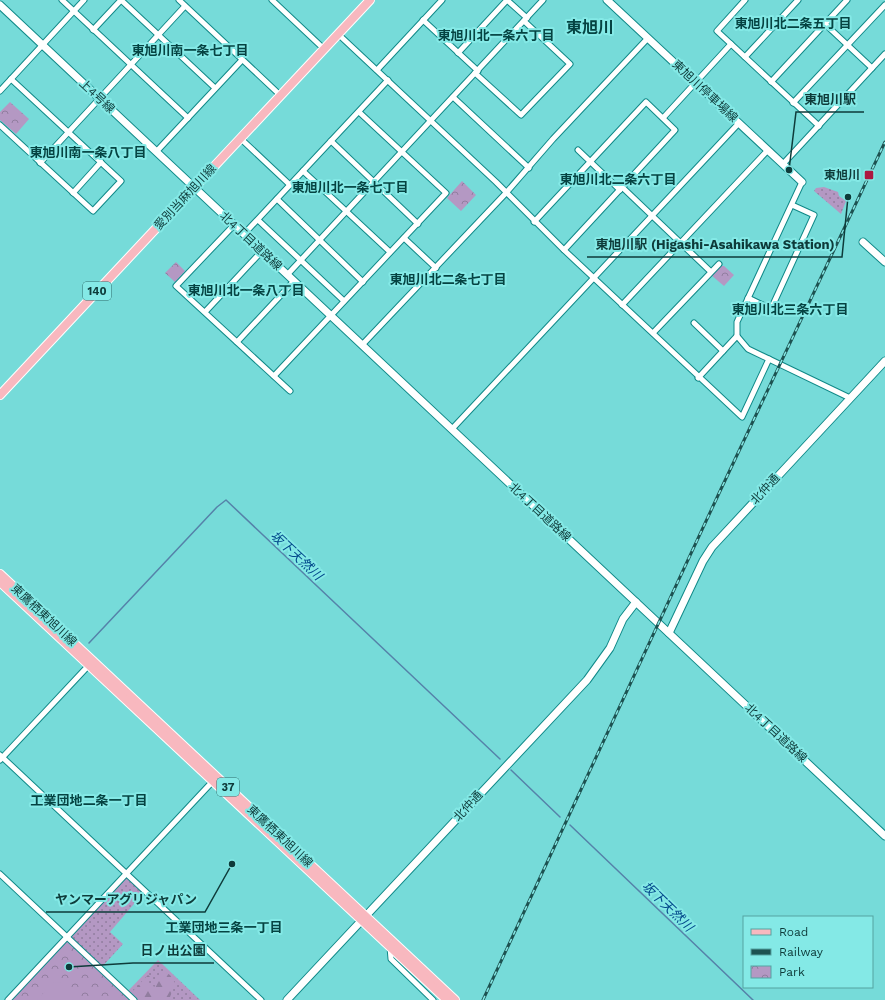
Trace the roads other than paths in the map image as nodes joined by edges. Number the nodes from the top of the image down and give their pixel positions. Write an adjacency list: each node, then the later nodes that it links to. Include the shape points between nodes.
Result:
1 (62, 0): 17 (street)
2 (84, 0): 17 (street)
3 (121, 0): 21 (street); 23 (street)
4 (179, 0): 16 (street)
5 (272, 0): 28 (street)
6 (370, 0): 22 (main road, 愛別当麻旭川線 / 140)
7 (442, 0): 19 (street)
8 (507, 0): 18 (street); 29 (street)
9 (543, 0): 18 (street)
10 (607, 0): 24 (street, 東旭川停車場線)
11 (745, 0): 25 (street, via 717,31)
12 (798, 0): 31 (street)
13 (847, 0): 20 (street)
14 (0, 5): 26 (street, 上4号線)
15 (885, 5): 27 (street)
16 (185, 6): 23 (street); 32 (street)
17 (73, 11): 21 (street); 26 (street)
18 (525, 19): 36 (street); 36 (street, via 570,64 521,115)
19 (423, 20): 29 (street); 35 (street)
20 (825, 24): 27 (street); 39 (street)
21 (94, 30): 33 (street)
22 (338, 34): 28 (main road, 愛別当麻旭川線 / 140); 35 (street)
23 (159, 35): 33 (street); 41 (street)
24 (648, 38): 40 (street, 東旭川停車場線); 65 (street)
25 (731, 44): 31 (street); 40 (street)
26 (42, 45): 37 (street); 45 (street, 上4号線)
27 (848, 45): 34 (street); 46 (street)
28 (324, 49): 43 (main road, 愛別当麻旭川線 / 140)
29 (458, 52): 36 (street)
30 (885, 54): 34 (street)
31 (745, 57): 39 (street)
32 (242, 60): 41 (street); 43 (street)
33 (131, 65): 45 (street); 48 (street)
34 (872, 68): 53 (street)
35 (376, 70): 38 (street)
36 (477, 72): 44 (street)
37 (11, 78): 42 (street); 54 (street)
38 (388, 80): 47 (street); 50 (street)
39 (771, 82): 46 (street)
40 (696, 83): 49 (street); 51 (street, 東旭川停車場線)
41 (215, 88): 48 (street)
42 (0, 91)
43 (280, 96): 55 (main road, 愛別当麻旭川線 / 140)
44 (453, 97): 50 (street); 65 (street)
45 (100, 99): 54 (street); 59 (street, 上4号線)
46 (793, 103): 53 (street)
47 (359, 112): 56 (street); 60 (street)
48 (188, 118): 59 (street)
49 (663, 118): 62 (street, via 646,102); 71 (street, via 675,130)
50 (431, 121): 60 (street); 73 (street)
51 (739, 123): 58 (street, 東旭川停車場線); 77 (street)
52 (0, 124): 63 (street)
53 (818, 126): 64 (street)
54 (68, 132): 61 (street); 63 (street)
55 (240, 138): 69 (street); 70 (main road, 愛別当麻旭川線 / 140)
56 (331, 141): 66 (street); 67 (street)
57 (578, 150): 62 (street)
58 (768, 150): 64 (street, 東旭川停車場線); 86 (street)
59 (156, 152): 70 (street, 上4号線)
60 (402, 152): 67 (street); 81 (street, via 446,193)
61 (101, 162): 72 (street); 72 (street, via 121,181 93,211)
62 (590, 162): 71 (street); 79 (street)
63 (40, 163): 72 (street)
64 (783, 164): 68 (street, 東旭川停車場線)
65 (529, 168): 73 (street)
66 (303, 171): 69 (street); 76 (street)
67 (374, 182): 76 (street); 81 (street)
68 (802, 182): 75 (street)
69 (290, 185): 74 (street)
70 (194, 188): 80 (street, 北4丁目道路線); 115 (main road, 愛別当麻旭川線 / 140)
71 (621, 189): 77 (street); 87 (street)
72 (73, 192)
73 (506, 193): 79 (street); 93 (street)
74 (277, 199): 78 (street); 84 (street)
75 (792, 205): 99 (street); 99 (street, via 814,215 771,309)
76 (346, 211): 84 (street); 89 (street)
77 (651, 215): 86 (street); 96 (street)
78 (258, 220): 82 (street); 90 (street)
79 (534, 222): 87 (street)
80 (234, 224): 82 (street, 北4丁目道路線); 102 (street, via 176,286)
81 (418, 224): 83 (street)
82 (244, 234): 88 (street, 北4丁目道路線)
83 (404, 238): 89 (street); 93 (street)
84 (320, 240): 90 (street); 98 (street)
85 (863, 242): 91 (street)
86 (681, 243): 94 (street); 101 (street)
87 (564, 250): 96 (street)
88 (262, 251): 95 (street, 北4丁目道路線); 102 (street)
89 (390, 252): 98 (street)
90 (301, 260): 95 (street); 100 (street)
91 (885, 262)
92 (719, 264): 94 (street)
93 (436, 268): 108 (street)
94 (710, 271): 105 (street)
95 (287, 275): 97 (street, 北4丁目道路線)
96 (594, 278): 101 (street); 117 (street)
97 (294, 281): 103 (street, 北4丁目道路線); 107 (street)
98 (363, 282): 100 (street)
99 (748, 298): 106 (street, via 737,322)
100 (344, 301): 103 (street)
101 (622, 305): 105 (street)
102 (205, 312): 107 (street)
103 (330, 315): 108 (street, 北4丁目道路線); 112 (street)
104 (694, 323): 109 (street)
105 (652, 333): 113 (street)
106 (737, 336): 109 (street); 110 (street, via 748,349)
107 (237, 342): 112 (street)
108 (362, 345): 117 (street, 北4丁目道路線)
109 (723, 351): 113 (street)
110 (769, 360): 113 (street, via 742,417); 116 (street)
111 (885, 361): 116 (street, 北仲通)
112 (274, 376): 114 (street)
113 (698, 378)
114 (290, 391)
115 (0, 395)
116 (850, 398): 121 (street, 北仲通, via 712,547)
117 (452, 429): 120 (street, 北4丁目道路線)
118 (0, 574): 122 (main road, 東鷹栖東旭川線 / 37)
119 (0, 582): 122 (main road, 東鷹栖東旭川線 / 37)
120 (636, 602): 121 (street, 北4丁目道路線); 128 (street, 北仲通, via 623,619 610,648 587,680)
121 (669, 633): 125 (street, 北4丁目道路線)
122 (91, 663): 123 (street); 124 (main road, 東鷹栖東旭川線 / 37)
123 (1, 758): 127 (street)
124 (215, 779): 127 (street); 128 (main road, 東鷹栖東旭川線 / 37)
125 (885, 836)
126 (0, 874): 129 (street)
127 (126, 874): 129 (street); 133 (street)
128 (364, 918): 130 (main road, 東鷹栖東旭川線 / 37); 134 (street, 北仲通); 137 (main road, 東鷹栖東旭川線 / 37)
129 (67, 937): 131 (street); 132 (street)
130 (390, 947): 135 (street, via 391,959); 136 (main road, 東鷹栖東旭川線 / 37)
131 (8, 1000)
132 (134, 1000)
133 (261, 1000)
134 (287, 1000)
135 (433, 1000)
136 (447, 1000)
137 (455, 1000)

